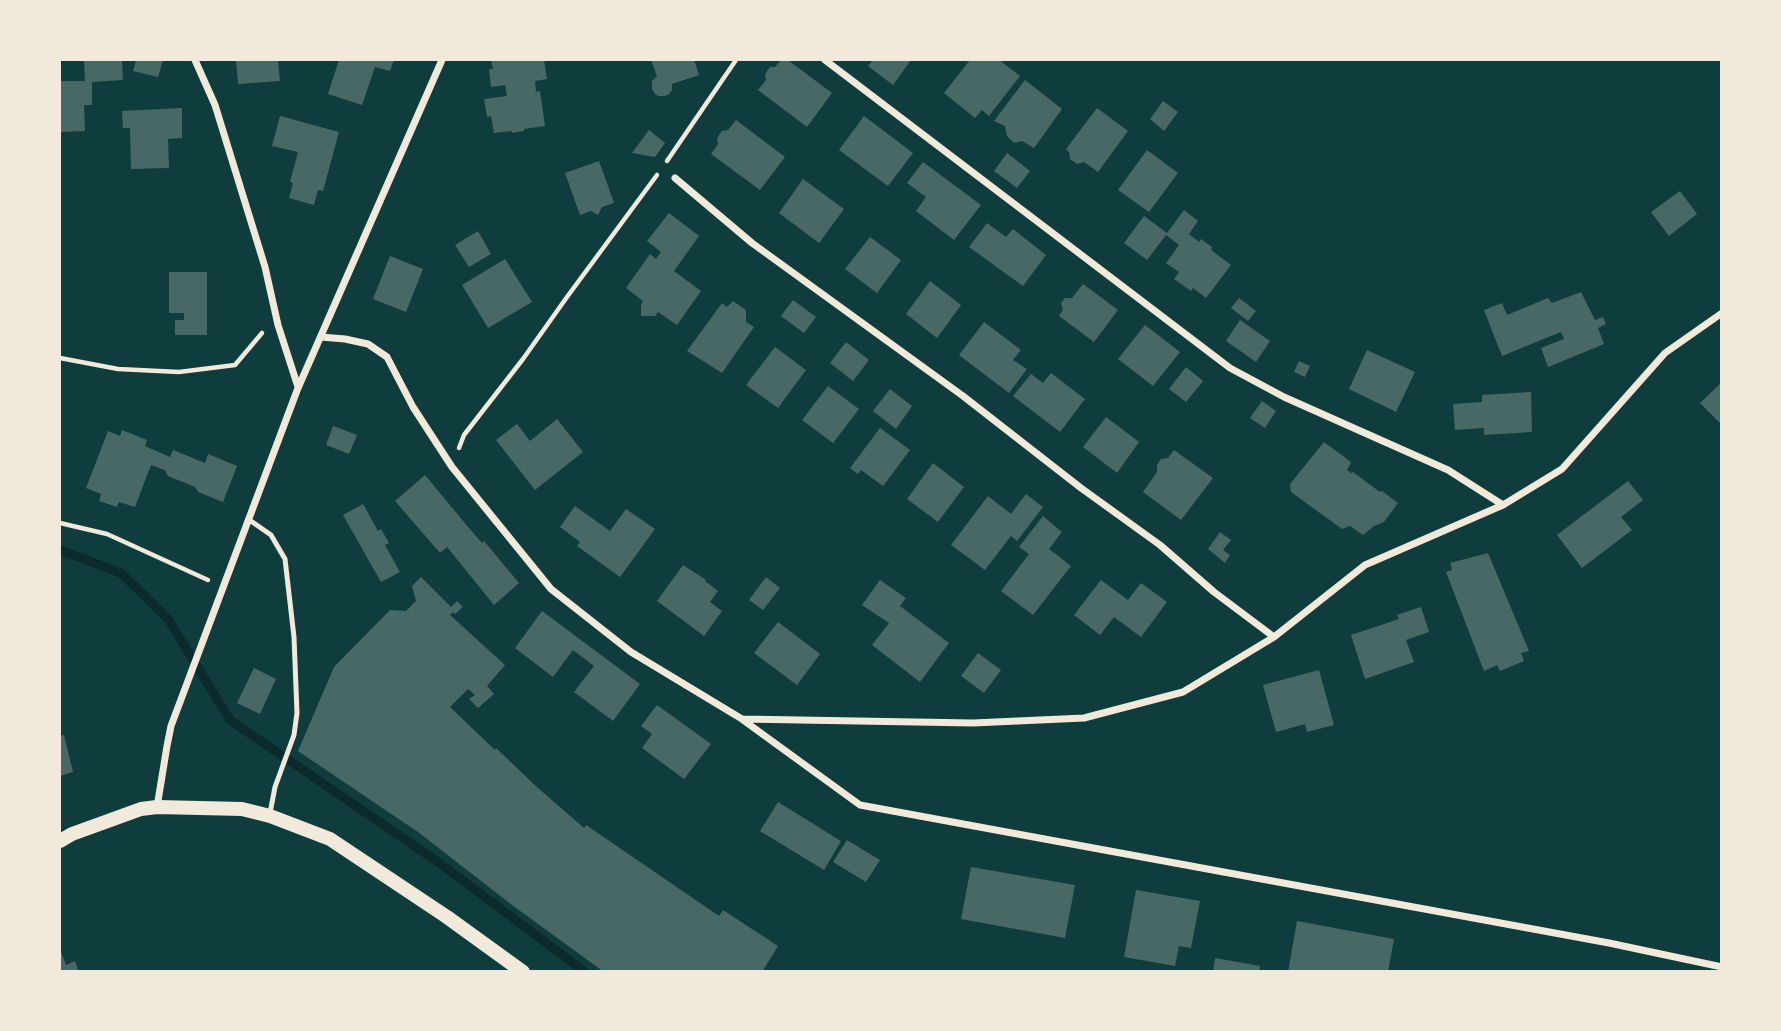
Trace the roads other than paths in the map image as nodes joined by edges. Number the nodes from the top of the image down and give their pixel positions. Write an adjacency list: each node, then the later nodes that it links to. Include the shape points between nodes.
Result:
1 (195, 60): 7 (street, via 215,105)
2 (442, 60): 6 (street)
3 (825, 60): 8 (street, via 1230,368 1448,470)
4 (675, 178): 10 (street, via 752,243 1160,545)
5 (1721, 313): 8 (street, via 1665,353 1562,469)
6 (321, 337): 7 (street); 11 (street, via 368,344 387,357 452,467 551,589 631,652)
7 (298, 388): 9 (street)
8 (1503, 505): 10 (street, via 1365,565)
9 (248, 519): 12 (street, via 171,726); 13 (lane, via 271,535 285,559 294,637 297,713)
10 (1274, 636): 11 (street, via 1183,692 1084,718 973,723)
11 (742, 719): 15 (street, via 860,805)
12 (158, 807): 13 (main road, via 242,809); 14 (main road, via 141,809)
13 (270, 817): 16 (main road, via 330,839)
14 (60, 841)
15 (1721, 967)
16 (523, 971)

